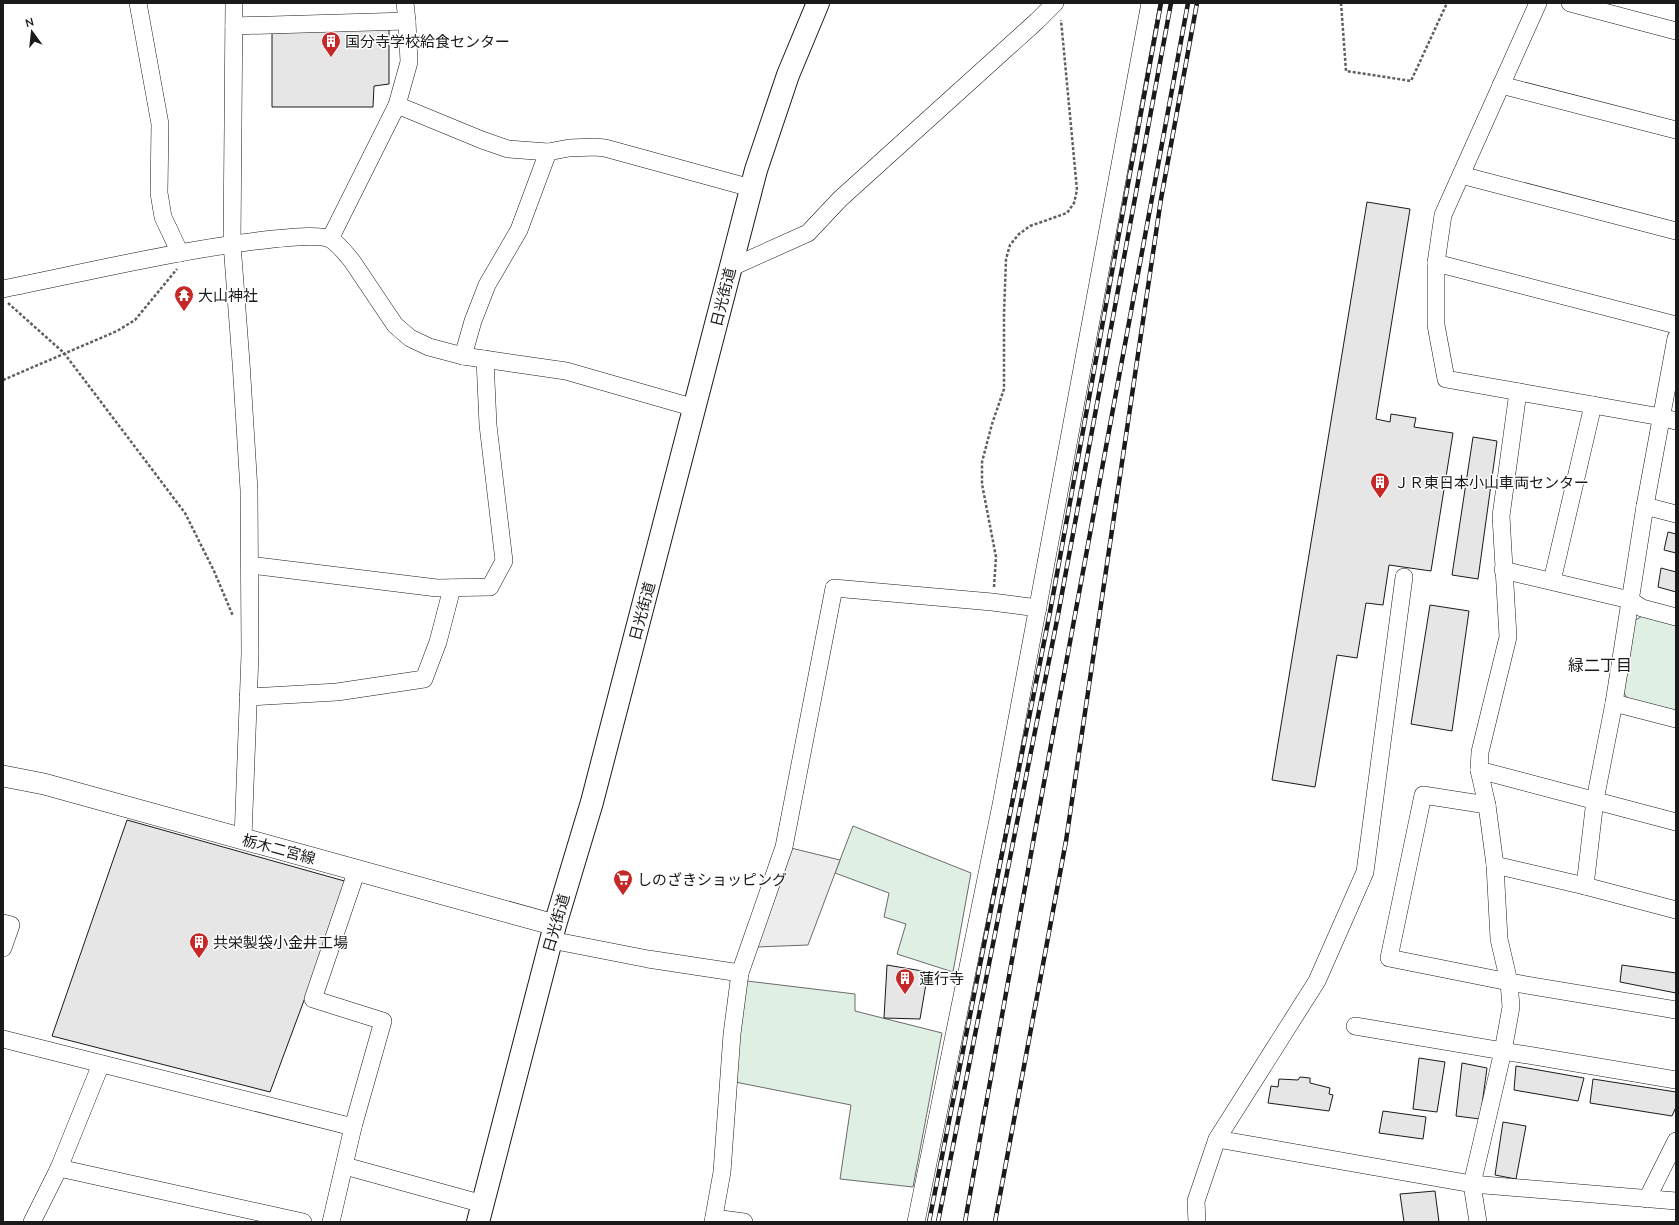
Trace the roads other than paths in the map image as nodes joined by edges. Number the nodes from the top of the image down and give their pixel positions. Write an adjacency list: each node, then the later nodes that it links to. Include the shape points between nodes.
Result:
1 (138, 3): 21 (street, via 160,124 159,193 164,217)
2 (234, 3): 10 (street)
3 (405, 3): 9 (street)
4 (818, 3): 17 (highway, 日光街道, via 788,75)
5 (1150, 3): 41 (street)
6 (1538, 3): 12 (street)
7 (1570, 3): 11 (street)
8 (1058, 11): 23 (street, via 1037,21 840,199 808,232)
9 (407, 21): 10 (street); 13 (street, via 409,62)
10 (234, 26): 20 (street)
11 (1676, 31)
12 (1501, 85): 14 (street); 16 (street)
13 (397, 105): 15 (street, via 508,149); 19 (street)
14 (1676, 130)
15 (548, 152): 17 (street, via 569,148 605,148); 27 (street, via 519,230 487,285)
16 (1461, 175): 18 (street); 22 (street, via 1443,215)
17 (751, 188): 23 (highway, 日光街道)
18 (1676, 231)
19 (330, 239): 20 (street, via 289,238); 27 (street, via 352,261 402,332 429,347)
20 (232, 244): 21 (street); 35 (street, via 249,482)
21 (184, 252): 24 (street)
22 (1436, 264): 25 (street); 29 (street, via 1436,325 1446,379)
23 (730, 268): 31 (highway, 日光街道)
24 (3, 289)
25 (1676, 325)
26 (1676, 338): 32 (street)
27 (463, 356): 28 (street)
28 (485, 359): 31 (street, via 572,373); 39 (street, via 488,425 504,561 490,587)
29 (1518, 392): 30 (street); 36 (street, via 1501,516)
30 (1593, 405): 32 (street); 38 (street)
31 (695, 408): 57 (highway, 日光街道, via 592,802)
32 (1668, 419): 33 (street)
33 (1645, 506): 34 (street); 40 (street)
34 (1676, 514)
35 (250, 565): 39 (street); 43 (street)
36 (1503, 570): 38 (street); 46 (street, via 1508,637 1480,752)
37 (1404, 577): 68 (street, via 1365,872 1318,981)
38 (1552, 581): 40 (street)
39 (452, 588): 43 (street, via 438,642 424,679 337,692)
40 (1630, 600): 42 (street, via 1642,608); 44 (street)
41 (1038, 608): 59 (street, via 834,588 784,847); 81 (street)
42 (1676, 617)
43 (248, 697): 51 (street)
44 (1614, 703): 45 (street); 48 (street)
45 (1676, 720)
46 (1479, 770): 48 (street); 49 (street)
47 (3, 776): 51 (main road, 栃木二宮線, via 44,784)
48 (1595, 800): 50 (street); 54 (street)
49 (1488, 805): 52 (street); 60 (street, via 1423,795 1389,958)
50 (1676, 822)
51 (242, 838): 53 (main road, 栃木二宮線)
52 (1495, 865): 54 (street); 60 (street, via 1499,939)
53 (357, 870): 57 (main road, 栃木二宮線); 67 (street, via 313,999 383,1021)
54 (1585, 886): 55 (street)
55 (1676, 910)
56 (3, 923): 58 (street, via 11,925)
57 (553, 933): 59 (street, via 648,959); 75 (highway, 日光街道)
58 (3, 948)
59 (740, 973): 76 (street, via 732,1034 722,1172)
60 (1510, 982): 61 (street); 64 (street, via 1511,1007)
61 (1676, 1010)
62 (1355, 1026): 64 (street)
63 (3, 1039): 65 (street)
64 (1503, 1051): 66 (street); 72 (street)
65 (101, 1064): 67 (street); 71 (street)
66 (1676, 1080)
67 (353, 1127): 70 (street)
68 (1217, 1139): 72 (street); 82 (street, via 1196,1201)
69 (1676, 1141): 73 (street)
70 (345, 1166): 75 (street); 79 (street)
71 (59, 1168): 77 (street); 78 (street)
72 (1472, 1184): 73 (street); 83 (street)
73 (1647, 1199): 74 (street)
74 (1676, 1201)
75 (480, 1213)
76 (714, 1220): 80 (street)
77 (32, 1222)
78 (303, 1222)
79 (331, 1222)
80 (744, 1222)
81 (916, 1222)
82 (1197, 1222)
83 (1478, 1222)

